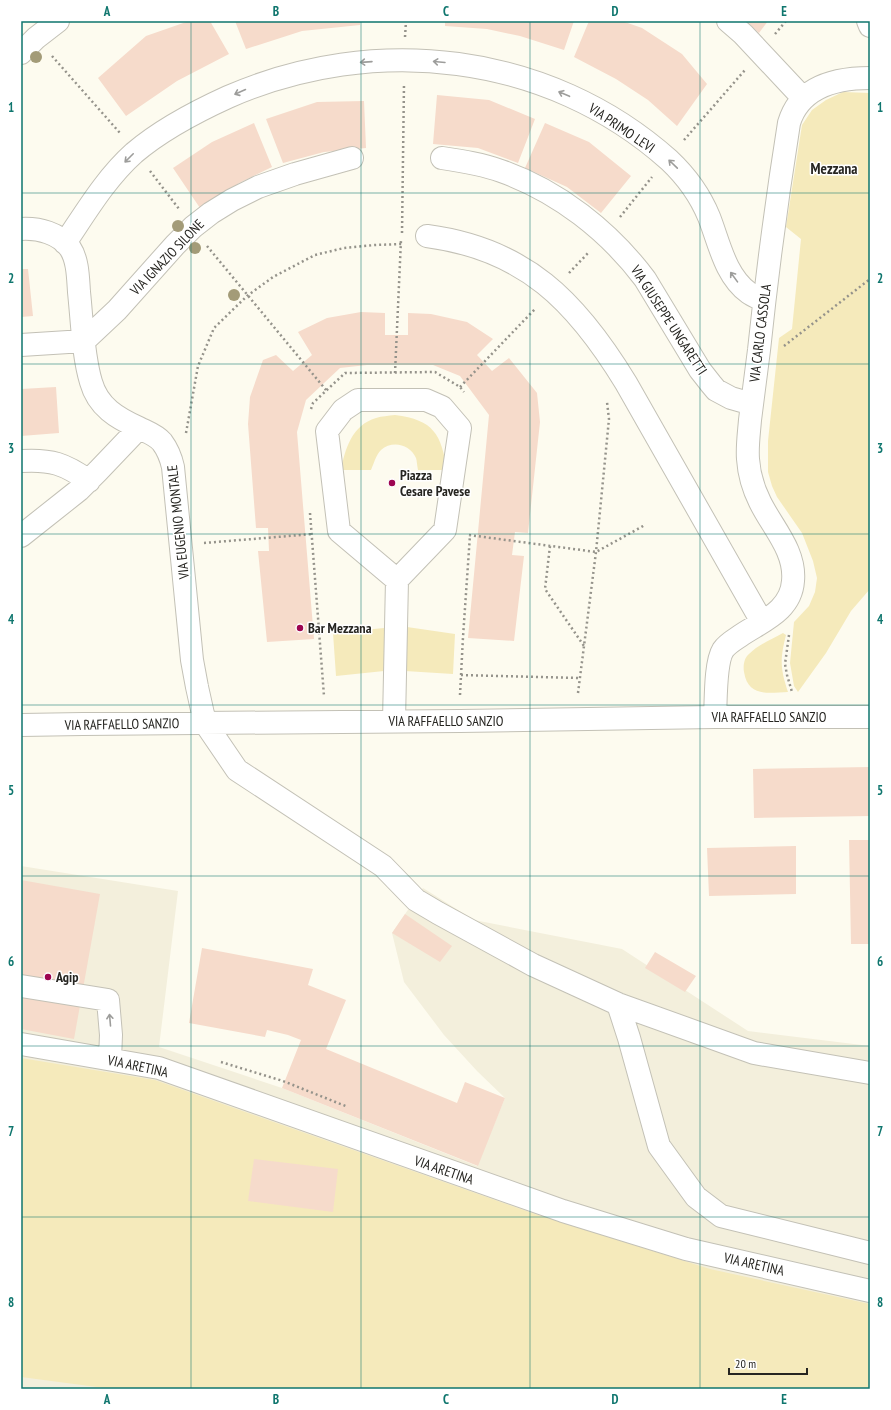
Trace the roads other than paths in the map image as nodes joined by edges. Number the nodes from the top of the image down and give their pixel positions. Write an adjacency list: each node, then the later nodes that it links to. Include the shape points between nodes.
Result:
1 (58, 21): 5 (street)
2 (728, 21): 7 (street)
3 (868, 21): 4 (street)
4 (870, 26)
5 (21, 53)
6 (870, 78): 7 (street, VIA CARLO CASSOLA, via 837,81)
7 (803, 98): 13 (street, VIA CARLO CASSOLA, via 789,123)
8 (352, 158): 14 (street, VIA IGNAZIO SILONE, via 258,187 215,210 179,240 117,310)
9 (442, 158): 16 (street, VIA GIUSEPPE UNGARETTI, via 502,171 539,188 579,213 612,241 637,268 713,387 731,398)
10 (21, 229): 12 (street, VIA EUGENIO MONTALE, via 49,232)
11 (417, 240): 22 (street, via 450,240 483,249 518,265 553,291 583,321 626,383)
12 (65, 243): 13 (street, VIA PRIMO LEVI, one-way to 12, via 748,293 730,271 709,217 694,188 668,159 624,126 576,99 523,78 485,68 434,62 405,60 352,63 301,72 248,88 196,112 131,156 108,181); 14 (street, VIA EUGENIO MONTALE, via 76,264)
13 (764, 301): 16 (street, VIA CARLO CASSOLA)
14 (84, 341): 15 (street); 17 (street, VIA EUGENIO MONTALE, via 90,377 98,399 114,416)
15 (21, 345)
16 (752, 404): 22 (street, VIA CARLO CASSOLA, via 748,445 751,480 760,502 787,549 793,575 787,602)
17 (139, 428): 19 (street); 26 (street, VIA EUGENIO MONTALE, via 162,442 173,467 193,667)
18 (21, 461): 19 (street, via 46,460 74,470)
19 (88, 481): 20 (street)
20 (21, 536)
21 (397, 580): 21 (street, via 445,530 460,428 442,407 426,400 358,400 343,410 327,431 339,531); 25 (street)
22 (762, 622): 23 (street, VIA CARLO CASSOLA, via 735,639 722,651 718,665)
23 (715, 717): 24 (street, VIA RAFFAELLO SANZIO); 25 (street, VIA RAFFAELLO SANZIO)
24 (870, 717)
25 (394, 722): 26 (street, VIA RAFFAELLO SANZIO)
26 (205, 723): 27 (street, VIA RAFFAELLO SANZIO); 29 (street, via 237,770 383,866 416,900 533,965)
27 (21, 725)
28 (21, 986): 31 (street, one-way to 28, via 108,1000)
29 (618, 1004): 32 (street, via 754,1053); 33 (street, via 659,1146 696,1198 721,1216)
30 (21, 1044): 31 (street, VIA ARETINA)
31 (110, 1059): 34 (street, VIA ARETINA, via 159,1068 563,1211 694,1250)
32 (870, 1073)
33 (870, 1253)
34 (870, 1291)

